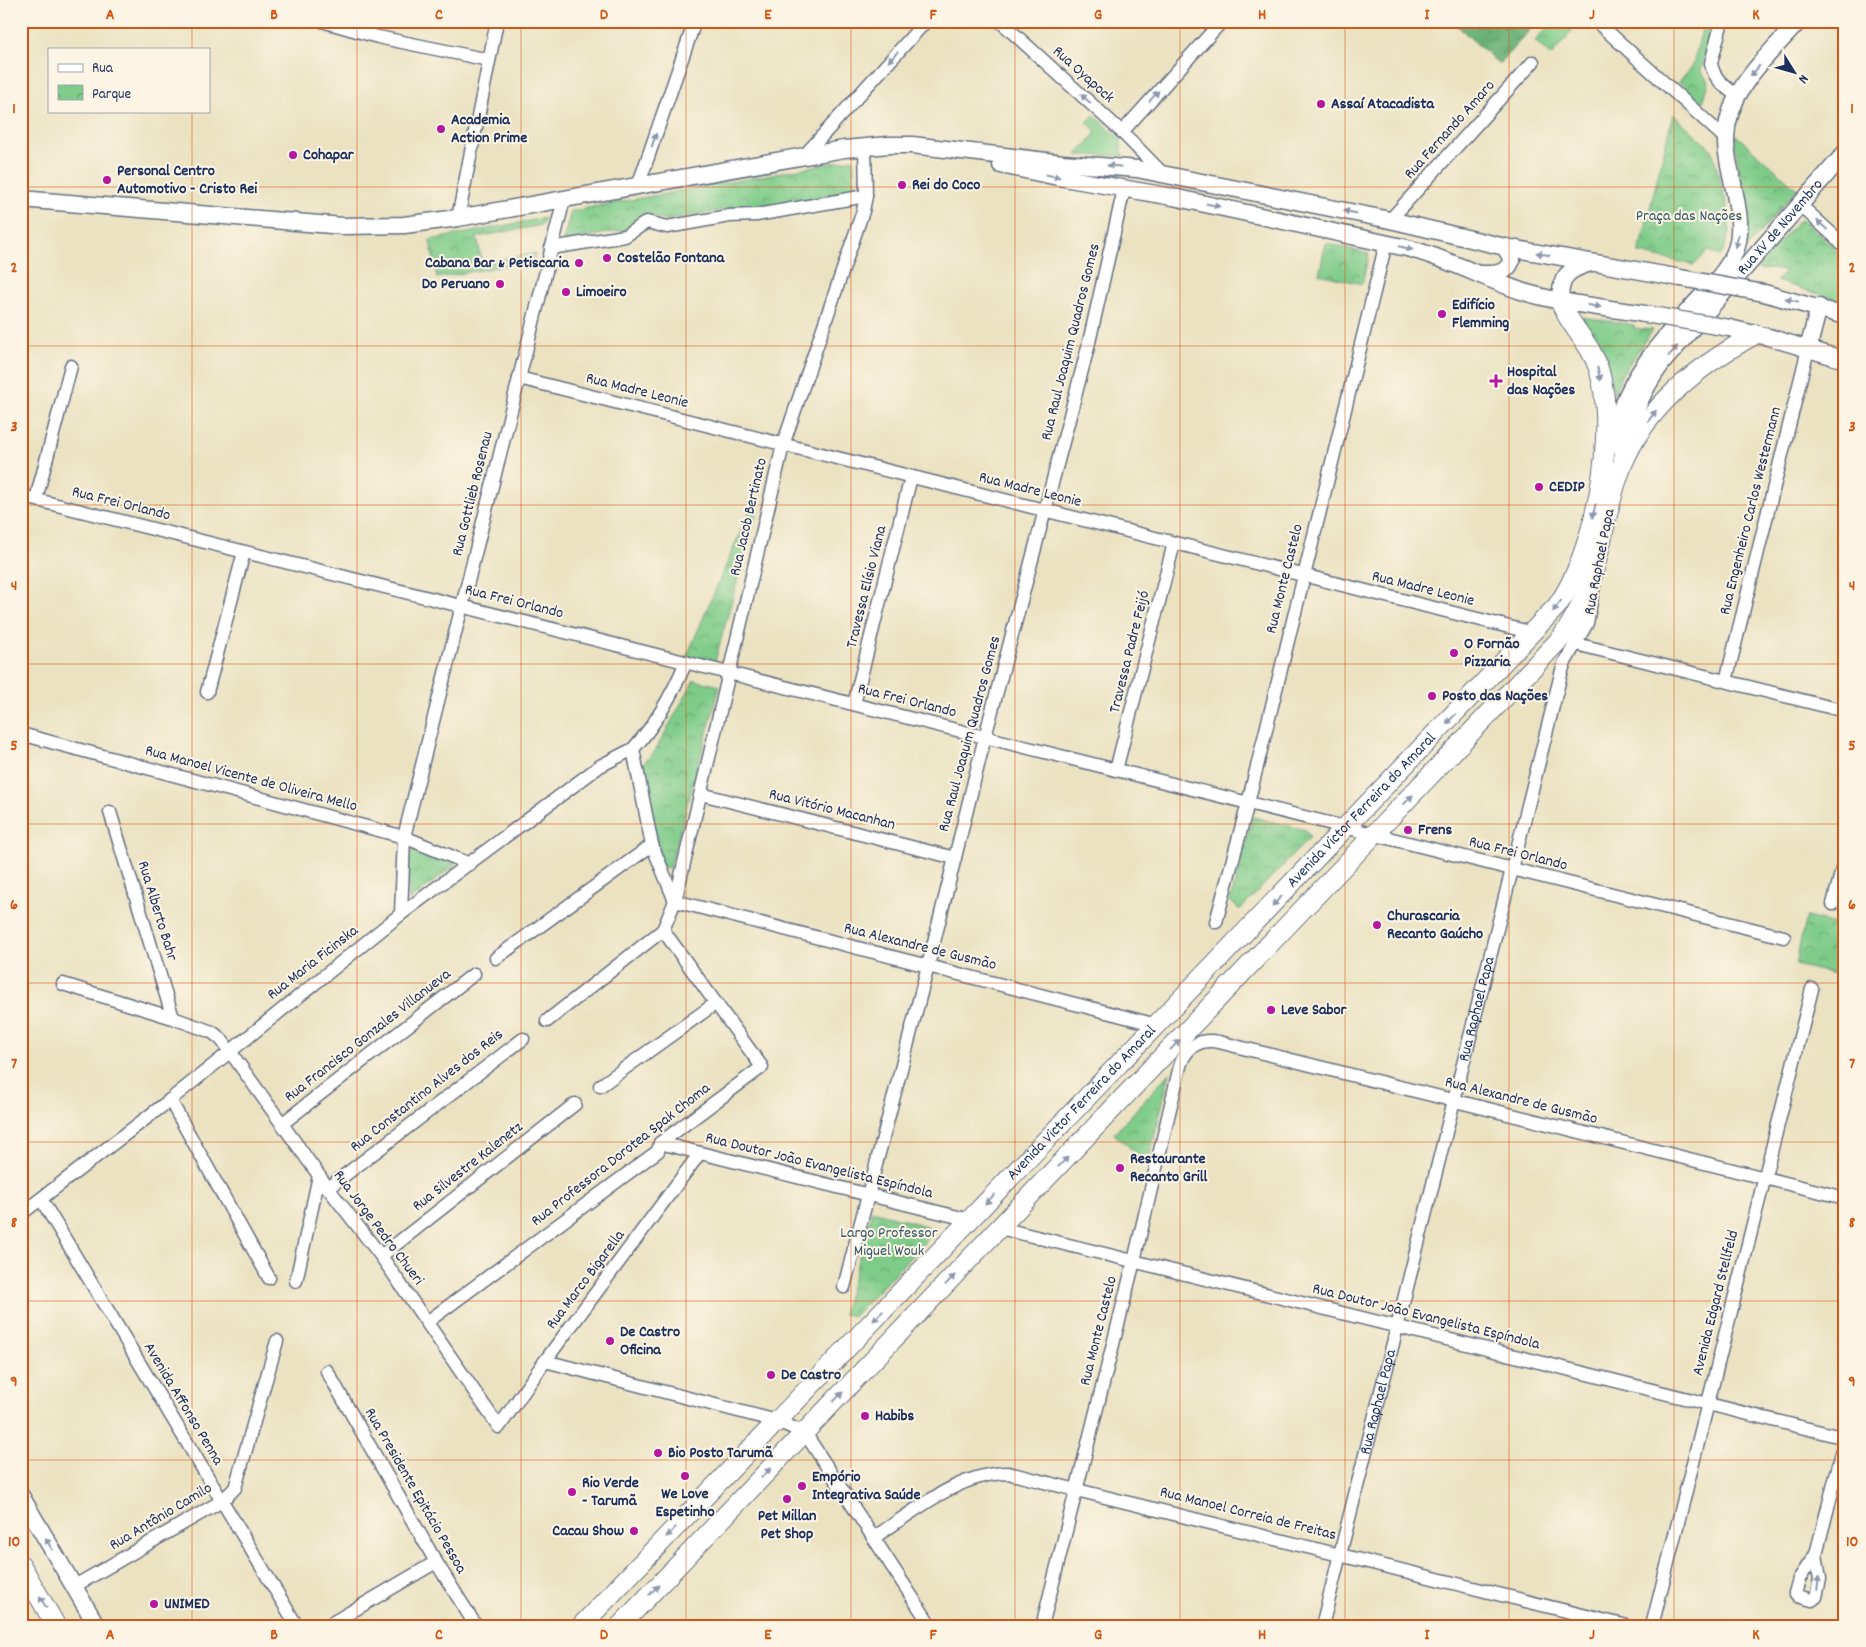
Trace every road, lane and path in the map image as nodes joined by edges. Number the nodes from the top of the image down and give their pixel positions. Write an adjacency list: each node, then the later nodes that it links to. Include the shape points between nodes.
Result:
1 (322, 21): 10 (street)
2 (497, 21): 10 (street)
3 (695, 21): 20 (street, one-way to 3)
4 (926, 21): 18 (street, one-way to 18)
5 (1000, 21): 13 (street, Rua Oyapock, one-way to 5)
6 (1222, 21): 13 (street, one-way to 6)
7 (1596, 21): 14 (street)
8 (1722, 21): 12 (street, via 1712,69 1720,82)
9 (1799, 21): 12 (main road, one-way to 12)
10 (490, 60): 26 (street)
11 (1533, 62): 27 (street, Rua Fernando Amaro)
12 (1736, 95): 14 (main road, Rua Raphael Papa)
13 (1122, 132): 19 (street, Rua Oyapock)
14 (1726, 139): 44 (main road, Rua Raphael Papa, one-way to 44, via 1739,214 1739,237 1731,260 1647,358 1631,384 1618,415)
15 (865, 146): 16 (main road, via 912,145); 18 (main road); 22 (street, Rua Jacob Bertinato)
16 (956, 150): 19 (main road, one-way to 16, via 1119,166); 21 (main road, one-way to 21, via 1003,165)
17 (1845, 153): 25 (main road, Rua XV de Novembro)
18 (803, 157): 20 (main road)
19 (1163, 174): 27 (main road, one-way to 19)
20 (638, 186): 23 (main road)
21 (1124, 188): 28 (main road, one-way to 28); 48 (street, Rua Raul Joaquim Quadros Gomes)
22 (866, 196): 31 (street, via 667,227 646,222 625,236); 43 (street, Rua Jacob Bertinato)
23 (564, 199): 26 (main road); 31 (street, Rua Gottlieb Rosenau)
24 (21, 200): 26 (main road, via 343,226 404,225)
25 (1799, 204): 29 (street, one-way to 25); 35 (main road, Rua XV de Novembro)
26 (458, 218)
27 (1390, 220): 30 (main road)
28 (1386, 243): 33 (main road, one-way to 33, via 1423,252); 52 (street, Rua Monte Castelo)
29 (1845, 246)
30 (1505, 247): 32 (main road, one-way to 30); 33 (main road, via 1512,260 1504,272)
31 (551, 248): 42 (street, Rua Gottlieb Rosenau)
32 (1591, 263): 34 (main road, via 1578,267 1564,278); 36 (main road, one-way to 32, bridge, via 1764,293)
33 (1478, 274): 34 (main road, via 1523,292)
34 (1560, 301): 38 (main road, one-way to 38, bridge); 44 (highway, one-way to 44, via 1599,370)
35 (1715, 304): 44 (main road, Rua Raphael Papa, one-way to 35, via 1633,413 1651,378)
36 (1819, 307): 37 (main road); 39 (main road)
37 (1845, 316)
38 (1756, 334): 39 (main road); 44 (highway, one-way to 38, via 1669,396 1709,362)
39 (1808, 349): 40 (main road); 61 (street, Rua Engenheiro Carlos Westermann)
40 (1845, 360)
41 (71, 366): 47 (street)
42 (519, 378): 43 (street, Rua Madre Leonie); 54 (street, Rua Gottlieb Rosenau)
43 (783, 445): 45 (street, Rua Madre Leonie); 60 (street, Rua Jacob Bertinato)
44 (1612, 468): 51 (highway, Rua Raphael Papa); 53 (highway, Rua Raphael Papa, one-way to 53)
45 (911, 477): 48 (street, Rua Madre Leonie); 63 (street, Travessa Elísio Viana)
46 (21, 496): 47 (street, Rua Frei Orlando)
47 (36, 500): 50 (street, Rua Frei Orlando)
48 (1046, 511): 49 (street, Rua Madre Leonie); 66 (street, Rua Raul Joaquim Quadros Gomes)
49 (1174, 543): 52 (street, Rua Madre Leonie); 68 (street, Travessa Padre Feijó)
50 (244, 552): 54 (street, Rua Frei Orlando); 62 (street)
51 (1595, 571): 56 (street, Rua Raphael Papa, via 1591,610); 58 (highway, Avenida Victor Ferreira do Amaral, via 1574,621)
52 (1302, 575): 55 (street, Rua Madre Leonie); 70 (street, Rua Monte Castelo)
53 (1576, 576): 55 (highway, Avenida Victor Ferreira do Amaral, one-way to 55, via 1557,606)
54 (462, 606): 57 (street, Rua Frei Orlando); 74 (street, Rua Gottlieb Rosenau)
55 (1533, 633): 72 (highway, Avenida Victor Ferreira do Amaral, one-way to 72)
56 (1576, 644): 59 (street, Rua Raphael Papa); 61 (street)
57 (686, 662): 60 (street, Rua Frei Orlando); 67 (street, via 677,684 647,734)
58 (1538, 664): 59 (street, via 1544,659); 73 (highway, Avenida Victor Ferreira do Amaral, one-way to 58)
59 (1562, 670): 79 (street, Rua Raphael Papa)
60 (728, 673): 63 (street, Rua Frei Orlando); 69 (street, Rua Jacob Bertinato)
61 (1726, 681): 64 (street)
62 (207, 692)
63 (854, 704): 66 (street, Rua Frei Orlando)
64 (1845, 711)
65 (21, 734): 74 (street, Rua Manoel Vicente de Oliveira Mello)
66 (985, 737): 68 (street, Rua Frei Orlando); 76 (street, Rua Raul Joaquim Quadros Gomes)
67 (633, 749): 75 (street); 78 (street, Rua Maria Ficinska, via 600,766)
68 (1116, 770): 70 (street, Rua Frei Orlando)
69 (701, 794): 76 (street, Rua Vitório Macanhan); 80 (street, Rua Jacob Bertinato)
70 (1248, 803): 72 (street, Rua Frei Orlando); 83 (street, Rua Monte Castelo)
71 (110, 812): 92 (street, Rua Alberto Bahr)
72 (1347, 828): 73 (street, Rua Frei Orlando); 94 (highway, Avenida Victor Ferreira do Amaral, one-way to 94)
73 (1375, 835): 79 (street, Rua Frei Orlando); 113 (highway, Avenida Victor Ferreira do Amaral, one-way to 73)
74 (404, 838): 78 (street, Rua Manoel Vicente de Oliveira Mello); 82 (street, Rua Gottlieb Rosenau)
75 (652, 845): 80 (street); 86 (street)
76 (955, 858): 87 (street, Rua Raul Joaquim Quadros Gomes)
77 (1845, 858): 81 (street)
78 (470, 864): 82 (street, Rua Maria Ficinska)
79 (1512, 869): 85 (street, Rua Frei Orlando); 100 (street, Rua Raphael Papa)
80 (674, 901): 84 (street, Rua Jacob Bertinato); 87 (street, Rua Alexandre de Gusmão)
81 (1833, 904)
82 (401, 914): 97 (street, Rua Maria Ficinska)
83 (1216, 922)
84 (663, 930): 91 (street); 93 (street)
85 (1784, 937)
86 (496, 958)
87 (928, 966): 94 (street, Rua Alexandre de Gusmão); 108 (street, Rua Raul Joaquim Quadros Gomes)
88 (474, 974): 102 (street, Rua Francisco Gonzales Villanueva)
89 (62, 984): 92 (street, Rua Jorge Pedro Chueri)
90 (1812, 989): 106 (street, Avenida Edgard Stellfeld)
91 (716, 1003): 98 (street); 103 (street, Rua Professora Dorotea Spak Choma, via 762,1067)
92 (173, 1018): 97 (street, Rua Jorge Pedro Chueri, via 212,1032)
93 (547, 1021)
94 (1158, 1025): 112 (highway, Avenida Victor Ferreira do Amaral, one-way to 112)
95 (523, 1038): 107 (street, Rua Constantino Alves dos Reis)
96 (1191, 1047): 100 (street, Rua Alexandre de Gusmão, via 1205,1041 1219,1042); 115 (street, Rua Monte Castelo, via 1180,1066)
97 (229, 1050): 99 (street, Rua Maria Ficinska); 102 (street, Rua Jorge Pedro Chueri)
98 (600, 1086)
99 (170, 1100): 110 (street, Rua Maria Ficinska); 116 (street)
100 (1454, 1100): 106 (street, Rua Alexandre de Gusmão); 120 (street, Rua Raphael Papa)
101 (575, 1104): 114 (street, Rua Silvestre Kalenetz)
102 (283, 1123): 105 (street, Rua Jorge Pedro Chueri)
103 (660, 1143): 104 (street, Rua Doutor João Evangelista Espíndola); 119 (street, Rua Professora Dorotea Spak Choma, via 658,1151)
104 (700, 1153): 108 (street, Rua Doutor João Evangelista Espíndola); 122 (street, Rua Marco Bigarella)
105 (320, 1176): 107 (street, Rua Jorge Pedro Chueri); 117 (street)
106 (1764, 1178): 109 (street, Rua Alexandre de Gusmão); 124 (street, Avenida Edgard Stellfeld)
107 (328, 1188): 114 (street, Rua Jorge Pedro Chueri)
108 (869, 1195): 112 (street, Rua Doutor João Evangelista Espíndola); 118 (street, Rua Raul Joaquim Quadros Gomes)
109 (1845, 1198)
110 (41, 1199): 111 (street, Rua Maria Ficinska); 131 (street, Avenida Affonso Penna)
111 (21, 1214)
112 (970, 1220): 125 (highway, Avenida Victor Ferreira do Amaral, one-way to 125)
113 (1000, 1228): 115 (street, Rua Doutor João Evangelista Espíndola); 127 (highway, Avenida Victor Ferreira do Amaral, one-way to 113)
114 (381, 1256): 119 (street, Rua Jorge Pedro Chueri)
115 (1134, 1261): 120 (street, Rua Doutor João Evangelista Espíndola); 129 (street, Rua Monte Castelo)
116 (269, 1278)
117 (296, 1281)
118 (844, 1287)
119 (427, 1322): 126 (street, Rua Jorge Pedro Chueri)
120 (1397, 1327): 124 (street, Rua Doutor João Evangelista Espíndola); 133 (street, Rua Raphael Papa)
121 (277, 1341): 131 (street, Rua Antônio Camilo, via 240,1476 235,1488)
122 (545, 1362): 125 (street); 126 (street, Rua Marco Bigarella)
123 (327, 1371): 135 (street, Rua Presidente Epitácio Pessoa)
124 (1707, 1404): 128 (street, Rua Doutor João Evangelista Espíndola); 149 (street, Avenida Edgard Stellfeld)
125 (777, 1421): 127 (street); 143 (highway, Avenida Victor Ferreira do Amaral, one-way to 143)
126 (500, 1427)
127 (805, 1433): 132 (street); 144 (highway, Avenida Victor Ferreira do Amaral, one-way to 127)
128 (1845, 1440): 134 (street)
129 (1076, 1488): 132 (street, Rua Manoel Correia de Freitas, via 1008,1473 976,1477 957,1485); 133 (street, Rua Manoel Correia de Freitas); 146 (street, Rua Monte Castelo)
130 (21, 1496): 137 (main road, one-way to 130)
131 (222, 1501): 137 (street, Rua Antônio Camilo); 140 (street, Avenida Affonso Penna)
132 (873, 1538): 145 (street)
133 (1340, 1554): 147 (street, Rua Raphael Papa); 148 (street, Rua Manoel Correia de Freitas)
134 (1816, 1554)
135 (436, 1562): 141 (street); 142 (street, Rua Presidente Epitácio Pessoa)
136 (25, 1572): 138 (highway, one-way to 136)
137 (73, 1587): 139 (main road)
138 (56, 1626)
139 (97, 1626)
140 (297, 1626)
141 (327, 1626)
142 (476, 1626)
143 (581, 1626)
144 (620, 1626)
145 (930, 1626)
146 (1042, 1626)
147 (1322, 1626)
148 (1627, 1626)
149 (1652, 1626)

